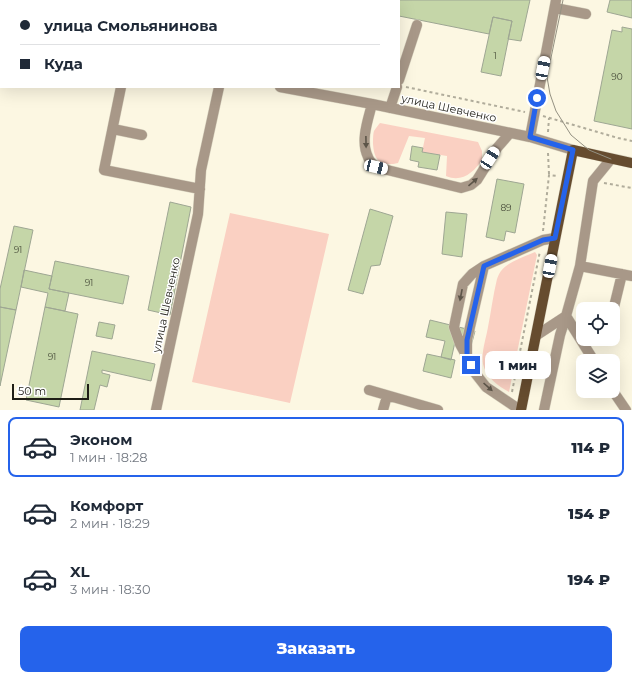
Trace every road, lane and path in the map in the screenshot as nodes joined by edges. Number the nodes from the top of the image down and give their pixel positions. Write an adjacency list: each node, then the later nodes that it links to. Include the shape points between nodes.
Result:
1 (556, 4): 2 (street); 11 (street)
2 (586, 14)
3 (417, 25): 4 (street)
4 (400, 85): 11 (path)
5 (121, 88): 12 (street)
6 (219, 88): 22 (street, улица Шевченко, via 201,170)
7 (285, 88): 9 (street, улица Шевченко)
8 (399, 88): 10 (street)
9 (372, 104): 10 (street, улица Шевченко); 13 (street, one-way to 13, via 365,145 368,158 376,167 461,188 477,180 497,148)
10 (390, 108): 13 (street, улица Шевченко)
11 (534, 114): 15 (street); 17 (path)
12 (113, 129): 14 (street); 16 (street)
13 (510, 133): 15 (street, улица Шевченко)
14 (142, 136)
15 (530, 137): 18 (street, улица Шевченко)
16 (110, 140): 19 (street); 22 (street, via 104,170)
17 (632, 141)
18 (573, 150): 20 (main road, улица Шевченко); 23 (main road)
19 (100, 158)
20 (611, 159): 21 (main road, улица Шевченко); 25 (street, via 593,181)
21 (632, 163)
22 (200, 189): 36 (street, улица Шевченко, via 198,214)
23 (555, 238): 24 (street, via 543,240); 31 (main road)
24 (484, 266): 32 (street, via 467,340); 32 (street, one-way to 32, via 463,284 454,327)
25 (580, 266): 26 (street); 29 (street)
26 (622, 274): 27 (street); 28 (street)
27 (632, 276)
28 (615, 302)
29 (566, 316): 30 (street); 31 (street); 40 (street)
30 (576, 328)
31 (537, 335): 39 (main road)
32 (467, 356): 39 (street, one-way to 39, via 475,373 486,387)
33 (369, 390): 34 (street)
34 (387, 396): 37 (street); 38 (street)
35 (618, 398): 41 (street)
36 (156, 410)
37 (383, 410)
38 (438, 410)
39 (520, 410)
40 (544, 410)
41 (626, 410)

